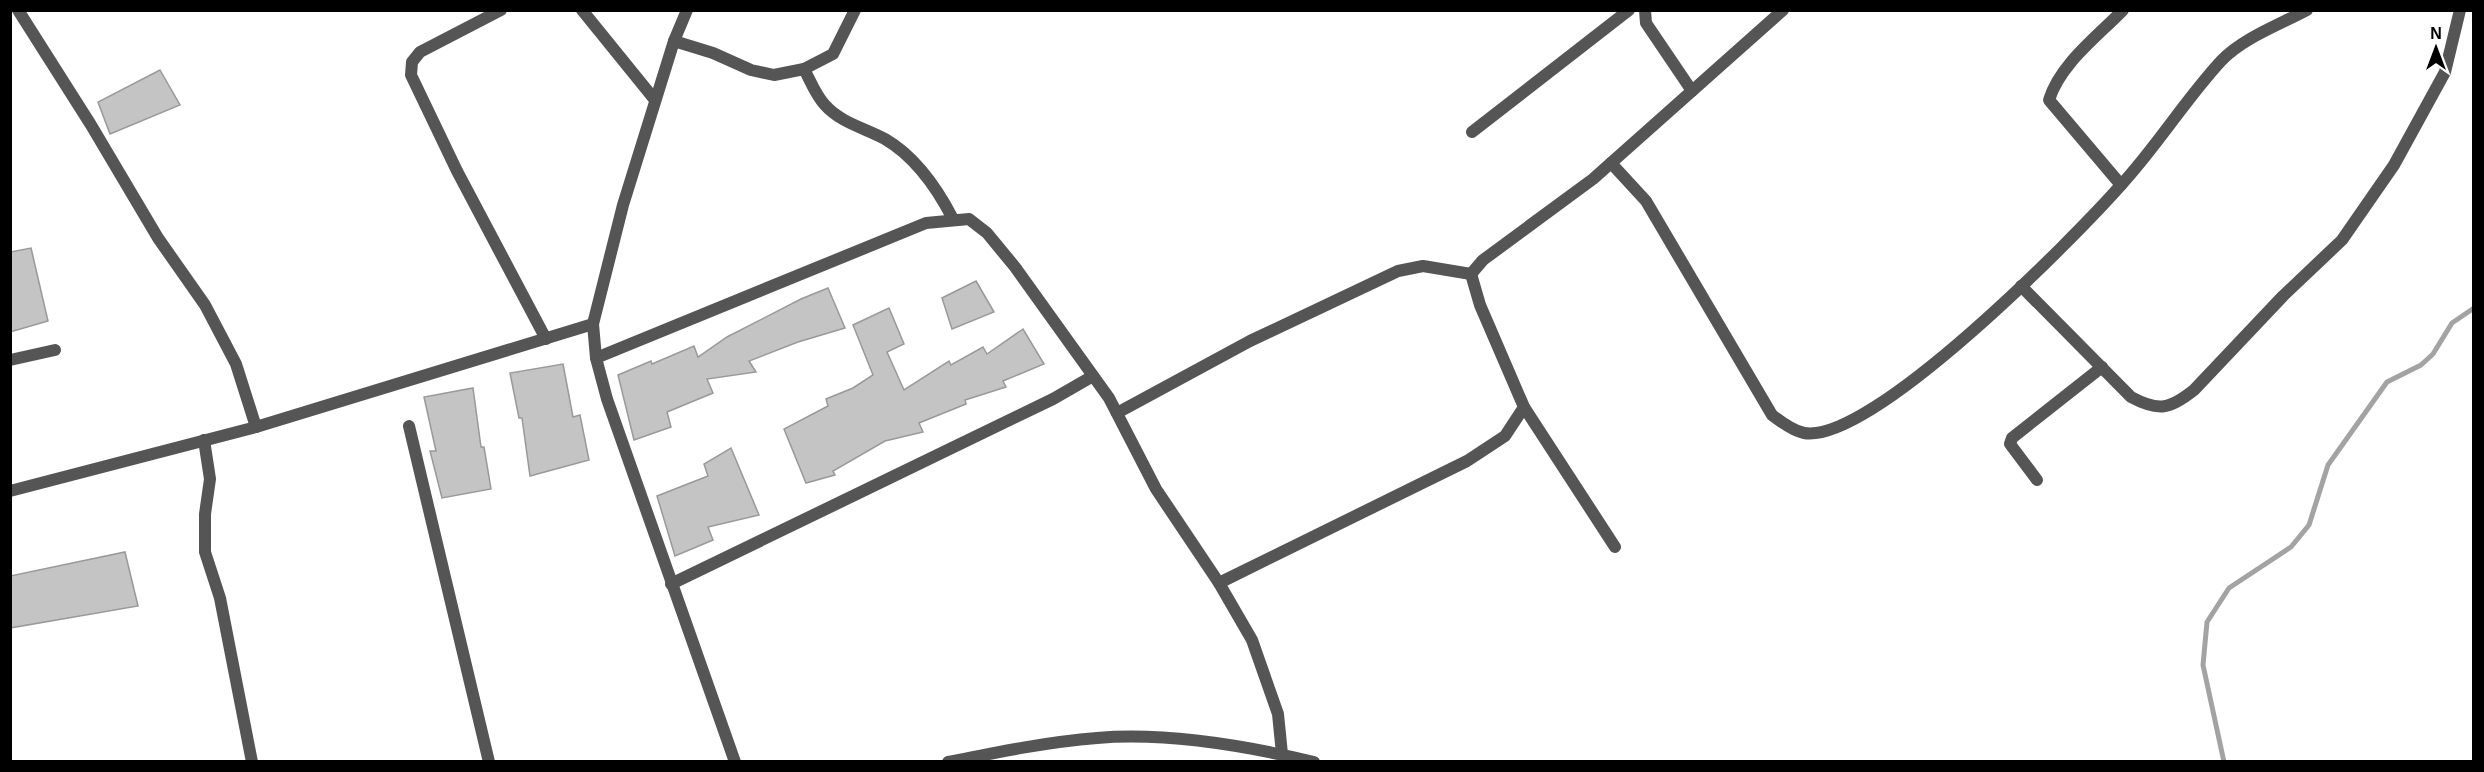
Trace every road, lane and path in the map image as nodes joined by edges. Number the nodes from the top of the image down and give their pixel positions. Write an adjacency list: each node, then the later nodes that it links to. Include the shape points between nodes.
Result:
1 (18, 10): 32 (street, via 158,238 205,305 236,364)
2 (501, 10): 23 (street, via 420,52 412,62 411,75)
3 (582, 10): 15 (street)
4 (687, 10): 12 (street)
5 (855, 10): 13 (street, via 832,54)
6 (1629, 10): 16 (street)
7 (1645, 10): 14 (street, via 1646,23)
8 (1783, 10): 14 (street)
9 (2123, 10): 18 (street, via 2070,64 2049,100)
10 (2307, 10): 18 (street, via 2222,59)
11 (2460, 10): 27 (street, via 2445,72 2394,165 2342,240 2194,390 2178,403 2162,408 2148,406 2131,397)
12 (674, 40): 13 (street, via 751,70 774,75); 15 (street)
13 (804, 69): 19 (street, via 823,104 838,117 885,140 913,160)
14 (1692, 91): 17 (street)
15 (655, 100): 22 (street)
16 (1472, 132)
17 (1611, 163): 20 (street, via 1483,260); 21 (street, via 1646,201 1772,415 1804,433 1849,422 1903,387 1977,330)
18 (2121, 185): 21 (street)
19 (953, 219): 25 (street, via 926,223); 28 (street, via 969,219 987,233)
20 (1471, 274): 29 (street, via 1480,305); 30 (street, via 1424,266 1398,271 1250,341)
21 (2021, 286): 27 (street)
22 (593, 324): 23 (street); 25 (street)
23 (546, 339): 32 (street)
24 (55, 350): 26 (street)
25 (596, 358): 38 (street)
26 (10, 360)
27 (2102, 367): 34 (street, via 2012,438 2010,444)
28 (1093, 376): 30 (street); 38 (street)
29 (1524, 407): 36 (street); 37 (street, via 1505,436 1467,461)
30 (1117, 413): 37 (street, via 1156,489)
31 (409, 426): 41 (street)
32 (256, 427): 33 (street)
33 (204, 440): 35 (street); 40 (street, via 210,479 205,552 220,598)
34 (2037, 480)
35 (10, 491)
36 (1615, 548)
37 (1219, 583): 39 (street, via 1252,640 1278,714)
38 (671, 584): 42 (street)
39 (1282, 754): 43 (street, via 1171,739 1099,738); 44 (street)
40 (252, 762)
41 (489, 762)
42 (735, 762)
43 (948, 762)
44 (1314, 762)

